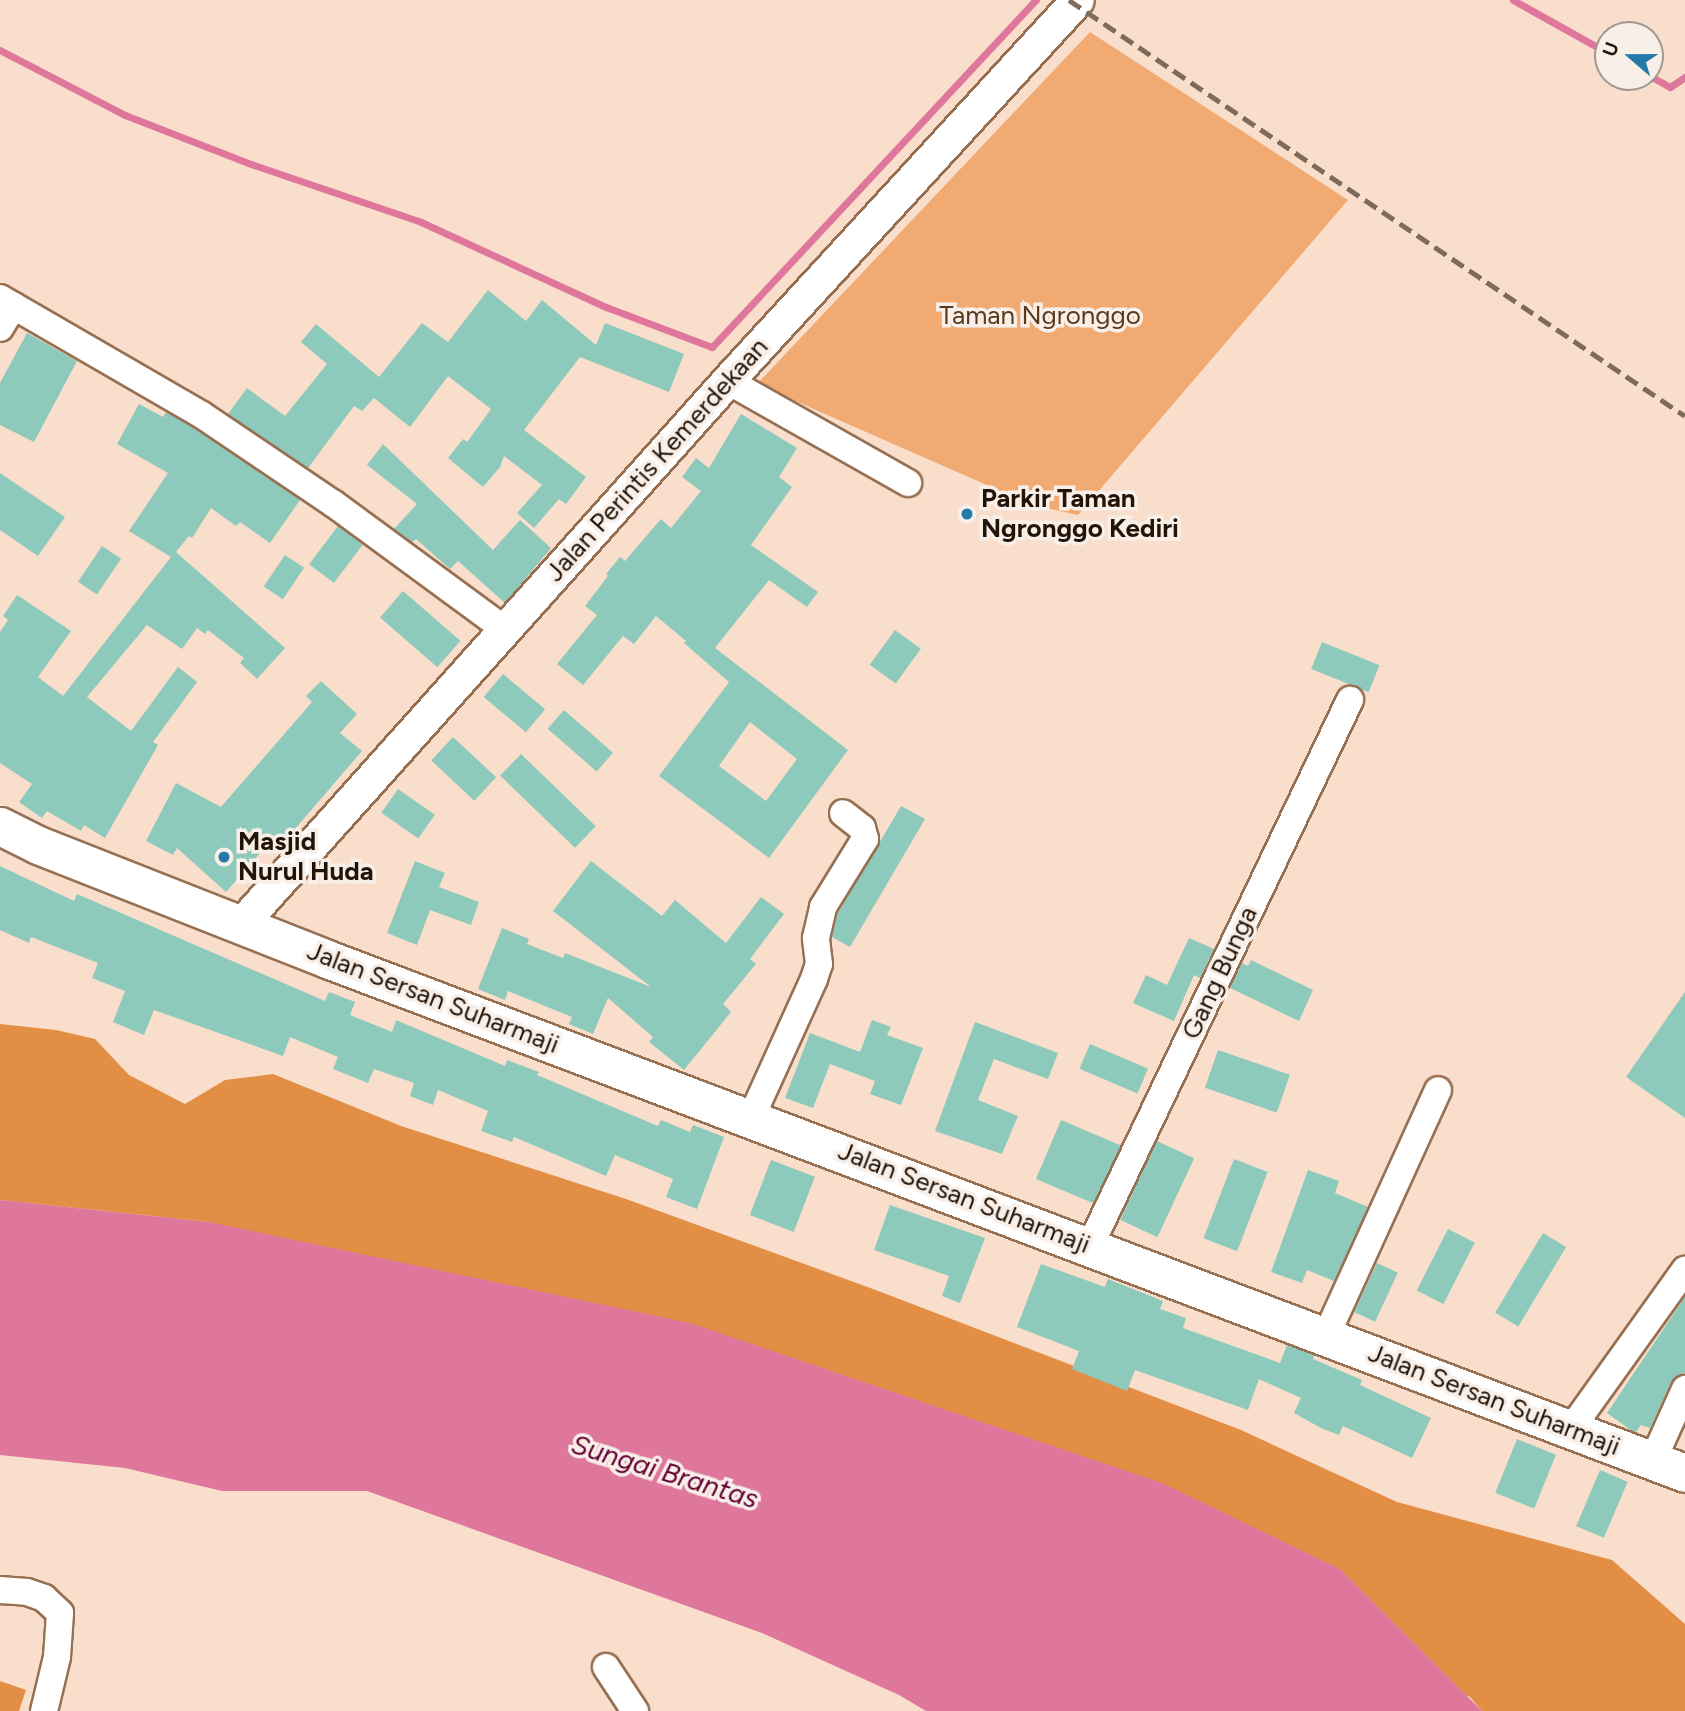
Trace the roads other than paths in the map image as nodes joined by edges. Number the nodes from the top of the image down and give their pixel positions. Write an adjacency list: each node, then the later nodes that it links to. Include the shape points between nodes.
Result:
1 (1078, 0): 3 (main road, Jalan Perintis Kemerdekaan)
2 (4, 311): 5 (street, via 213,423 344,511)
3 (728, 381): 4 (street); 5 (main road, Jalan Perintis Kemerdekaan)
4 (908, 483)
5 (504, 629): 9 (main road, Jalan Perintis Kemerdekaan)
6 (1350, 700): 12 (street, Gang Bunga)
7 (843, 813): 11 (street, via 862,828 865,839 823,907 814,979)
8 (0, 826): 9 (highway, Jalan Sersan Suharmaji)
9 (242, 925): 11 (highway, Jalan Sersan Suharmaji)
10 (1438, 1090): 14 (street)
11 (751, 1118): 12 (highway, Jalan Sersan Suharmaji)
12 (1090, 1246): 14 (highway, Jalan Sersan Suharmaji)
13 (1685, 1270): 16 (street)
14 (1326, 1336): 16 (highway, Jalan Sersan Suharmaji)
15 (1685, 1389): 17 (street)
16 (1571, 1429): 17 (highway, Jalan Sersan Suharmaji)
17 (1669, 1467)
18 (0, 1590): 20 (street, via 44,1598 60,1613 57,1657)
19 (606, 1667): 21 (street)
20 (44, 1711)
21 (635, 1711)

